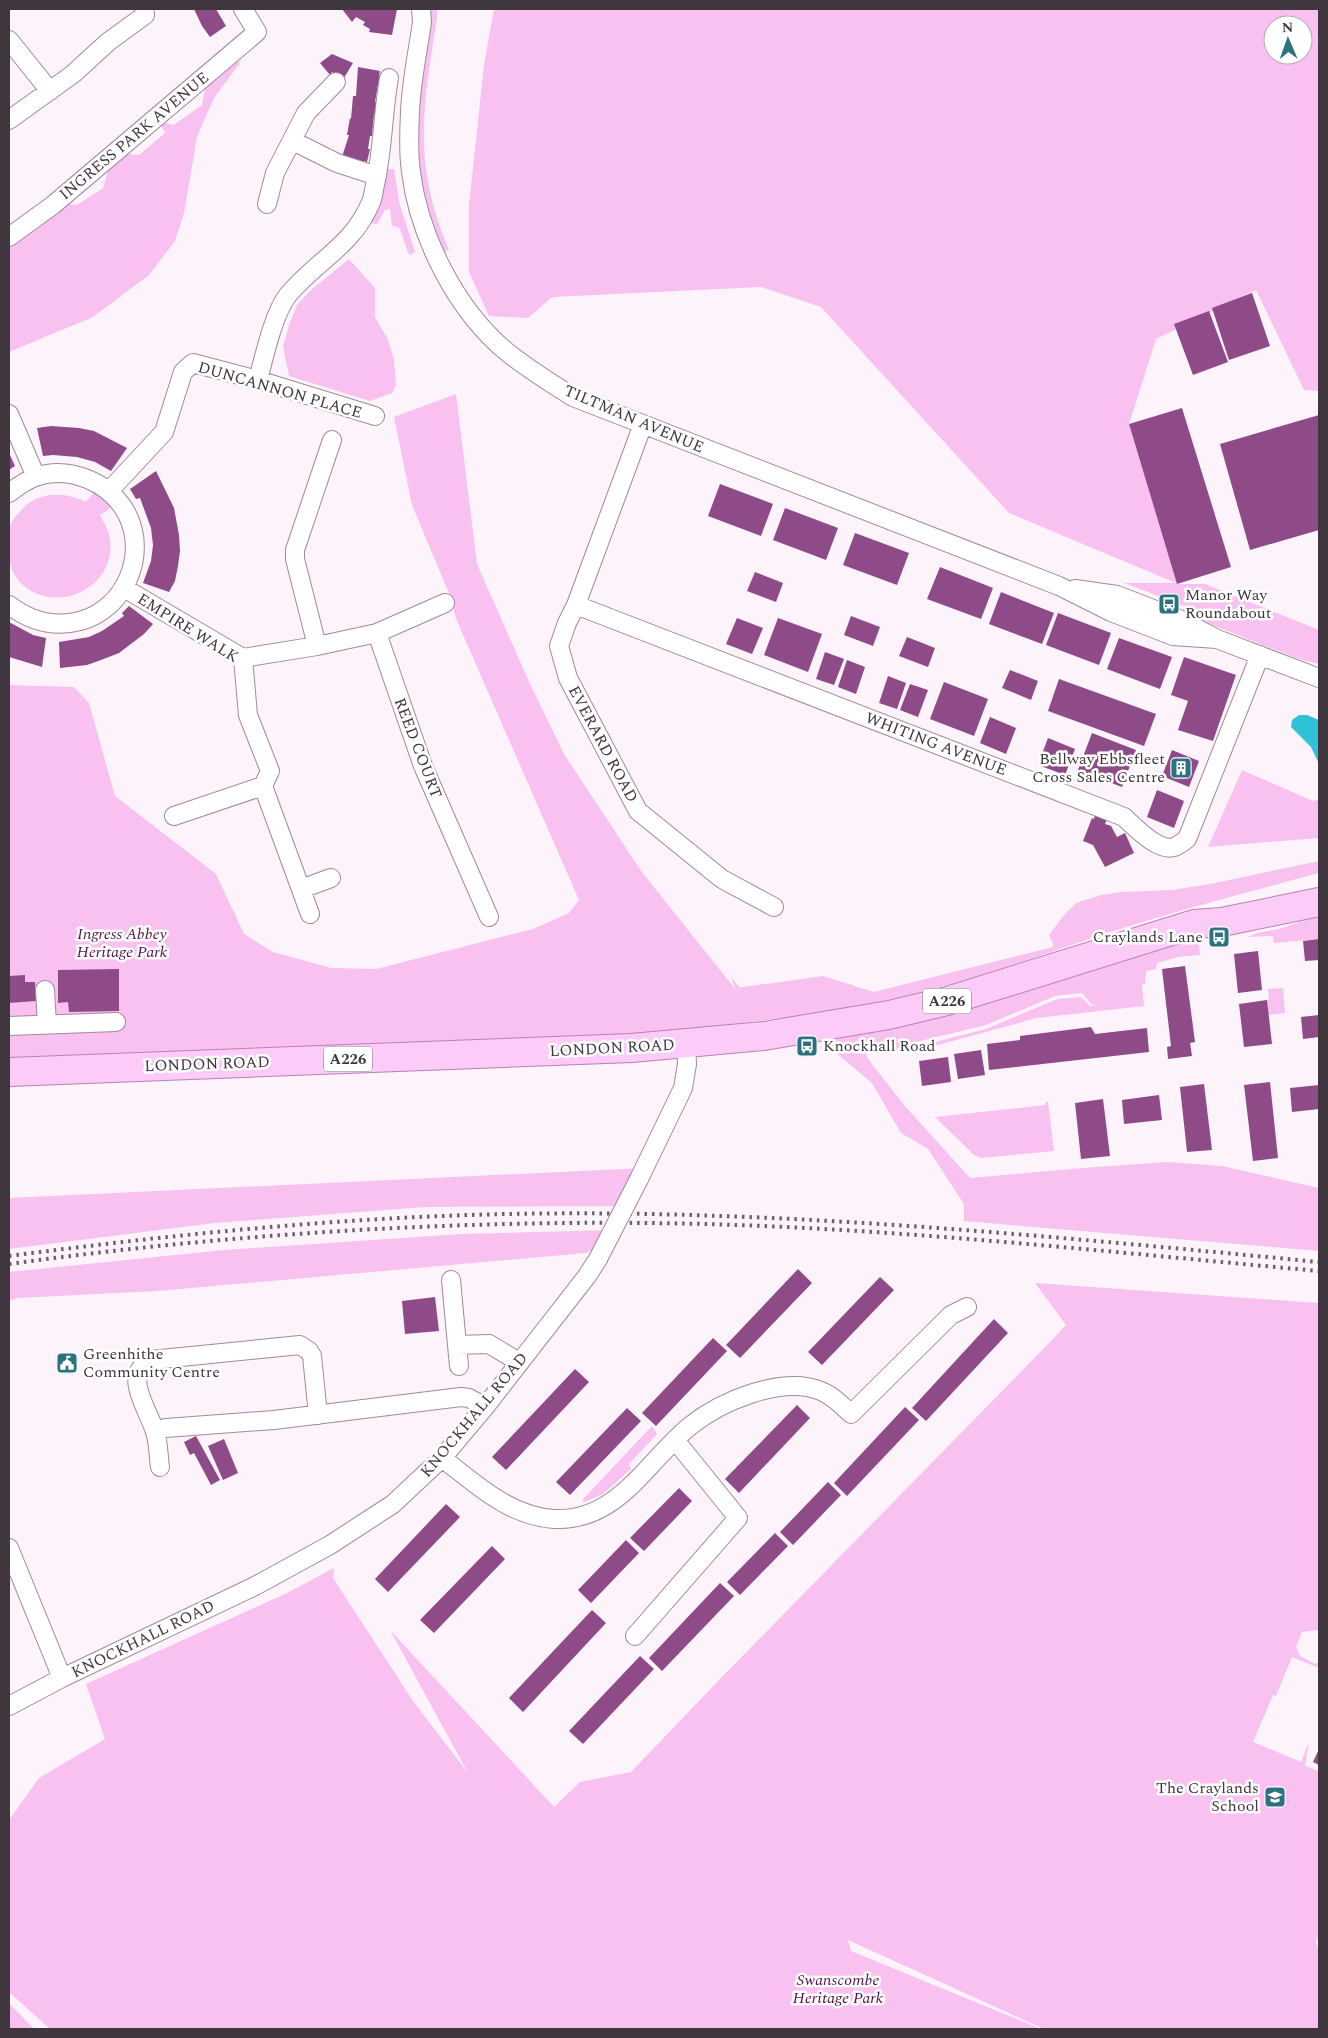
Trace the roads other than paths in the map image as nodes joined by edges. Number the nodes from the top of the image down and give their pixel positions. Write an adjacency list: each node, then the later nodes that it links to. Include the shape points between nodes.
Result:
1 (144, 9): 7 (street, via 145,15)
2 (243, 9): 12 (street, INGRESS PARK AVENUE, via 257,32 53,205)
3 (421, 9): 16 (street, TILTMAN AVENUE, via 410,110 411,172 422,220 438,261 462,301 506,352 573,397)
4 (9, 40): 7 (street)
5 (389, 78): 10 (street)
6 (336, 82): 9 (street, via 306,113)
7 (50, 91): 8 (street)
8 (9, 120)
9 (293, 140): 10 (street, via 337,164); 11 (street, via 275,173)
10 (376, 176): 13 (street, via 371,201 358,226 340,248 314,268 287,296 272,331)
11 (266, 204)
12 (9, 237)
13 (258, 380): 15 (street, DUNCANNON PLACE); 19 (street, DUNCANNON PLACE, via 193,363 183,372 172,412 161,436)
14 (9, 414): 18 (street)
15 (375, 416)
16 (644, 424): 24 (street, EVERARD ROAD); 27 (street, TILTMAN AVENUE, via 1059,586 1111,612 1173,636 1217,639)
17 (332, 440): 26 (street, via 295,550)
18 (36, 477): 19 (street, via 63,473 80,476); 20 (street)
19 (109, 491): 21 (street, via 127,513 134,538 134,564)
20 (9, 493)
21 (124, 588): 23 (street, via 109,606 89,618 66,624 43,623); 28 (street, EMPIRE WALK)
22 (445, 603): 25 (street)
23 (9, 605)
24 (576, 606): 27 (street, WHITING AVENUE, via 1124,817 1163,847 1174,847 1187,839); 36 (street, EVERARD ROAD, via 560,646 568,678 638,811 722,880)
25 (377, 633): 26 (street); 38 (street, REED COURT, via 423,766)
26 (316, 646): 28 (street)
27 (1260, 655): 29 (street, TILTMAN AVENUE)
28 (243, 658): 30 (street, EMPIRE WALK, via 248,715 270,771)
29 (1319, 678)
30 (263, 786): 31 (street); 34 (street, EMPIRE WALK)
31 (174, 816)
32 (331, 878): 34 (street)
33 (1319, 885): 39 (main road, LONDON ROAD / A226, via 1221,911)
34 (301, 889): 37 (street, EMPIRE WALK)
35 (1319, 902): 39 (main road, LONDON ROAD, via 1222,922)
36 (774, 907)
37 (310, 914)
38 (489, 917)
39 (1199, 923): 44 (main road, LONDON ROAD / A226, via 947,1001 889,1015 764,1036)
40 (45, 990): 42 (street)
41 (116, 1022): 42 (street)
42 (47, 1024): 43 (street)
43 (9, 1026)
44 (686, 1044): 45 (main road, LONDON ROAD / A226); 49 (street, KNOCKHALL ROAD, bridge, via 687,1064 682,1088 598,1259)
45 (9, 1072)
46 (451, 1280): 48 (street)
47 (967, 1307): 54 (street, via 951,1315 852,1414 822,1391 800,1386 780,1387 723,1406)
48 (457, 1346): 49 (street, via 488,1344); 50 (street)
49 (519, 1362): 51 (street, KNOCKHALL ROAD)
50 (459, 1366)
51 (485, 1407): 52 (street, via 461,1397); 55 (street, KNOCKHALL ROAD)
52 (318, 1415): 53 (street); 53 (street, via 313,1360 303,1346 180,1356 151,1360 138,1373 137,1388)
53 (155, 1431): 56 (street)
54 (675, 1440): 55 (street, via 617,1500 598,1510 567,1518 534,1516 507,1506); 58 (street, via 738,1518)
55 (442, 1458): 59 (street, KNOCKHALL ROAD, via 393,1504 320,1551 255,1586)
56 (160, 1467)
57 (9, 1548): 59 (street)
58 (635, 1636)
59 (62, 1678): 60 (street, KNOCKHALL ROAD)
60 (9, 1706)

